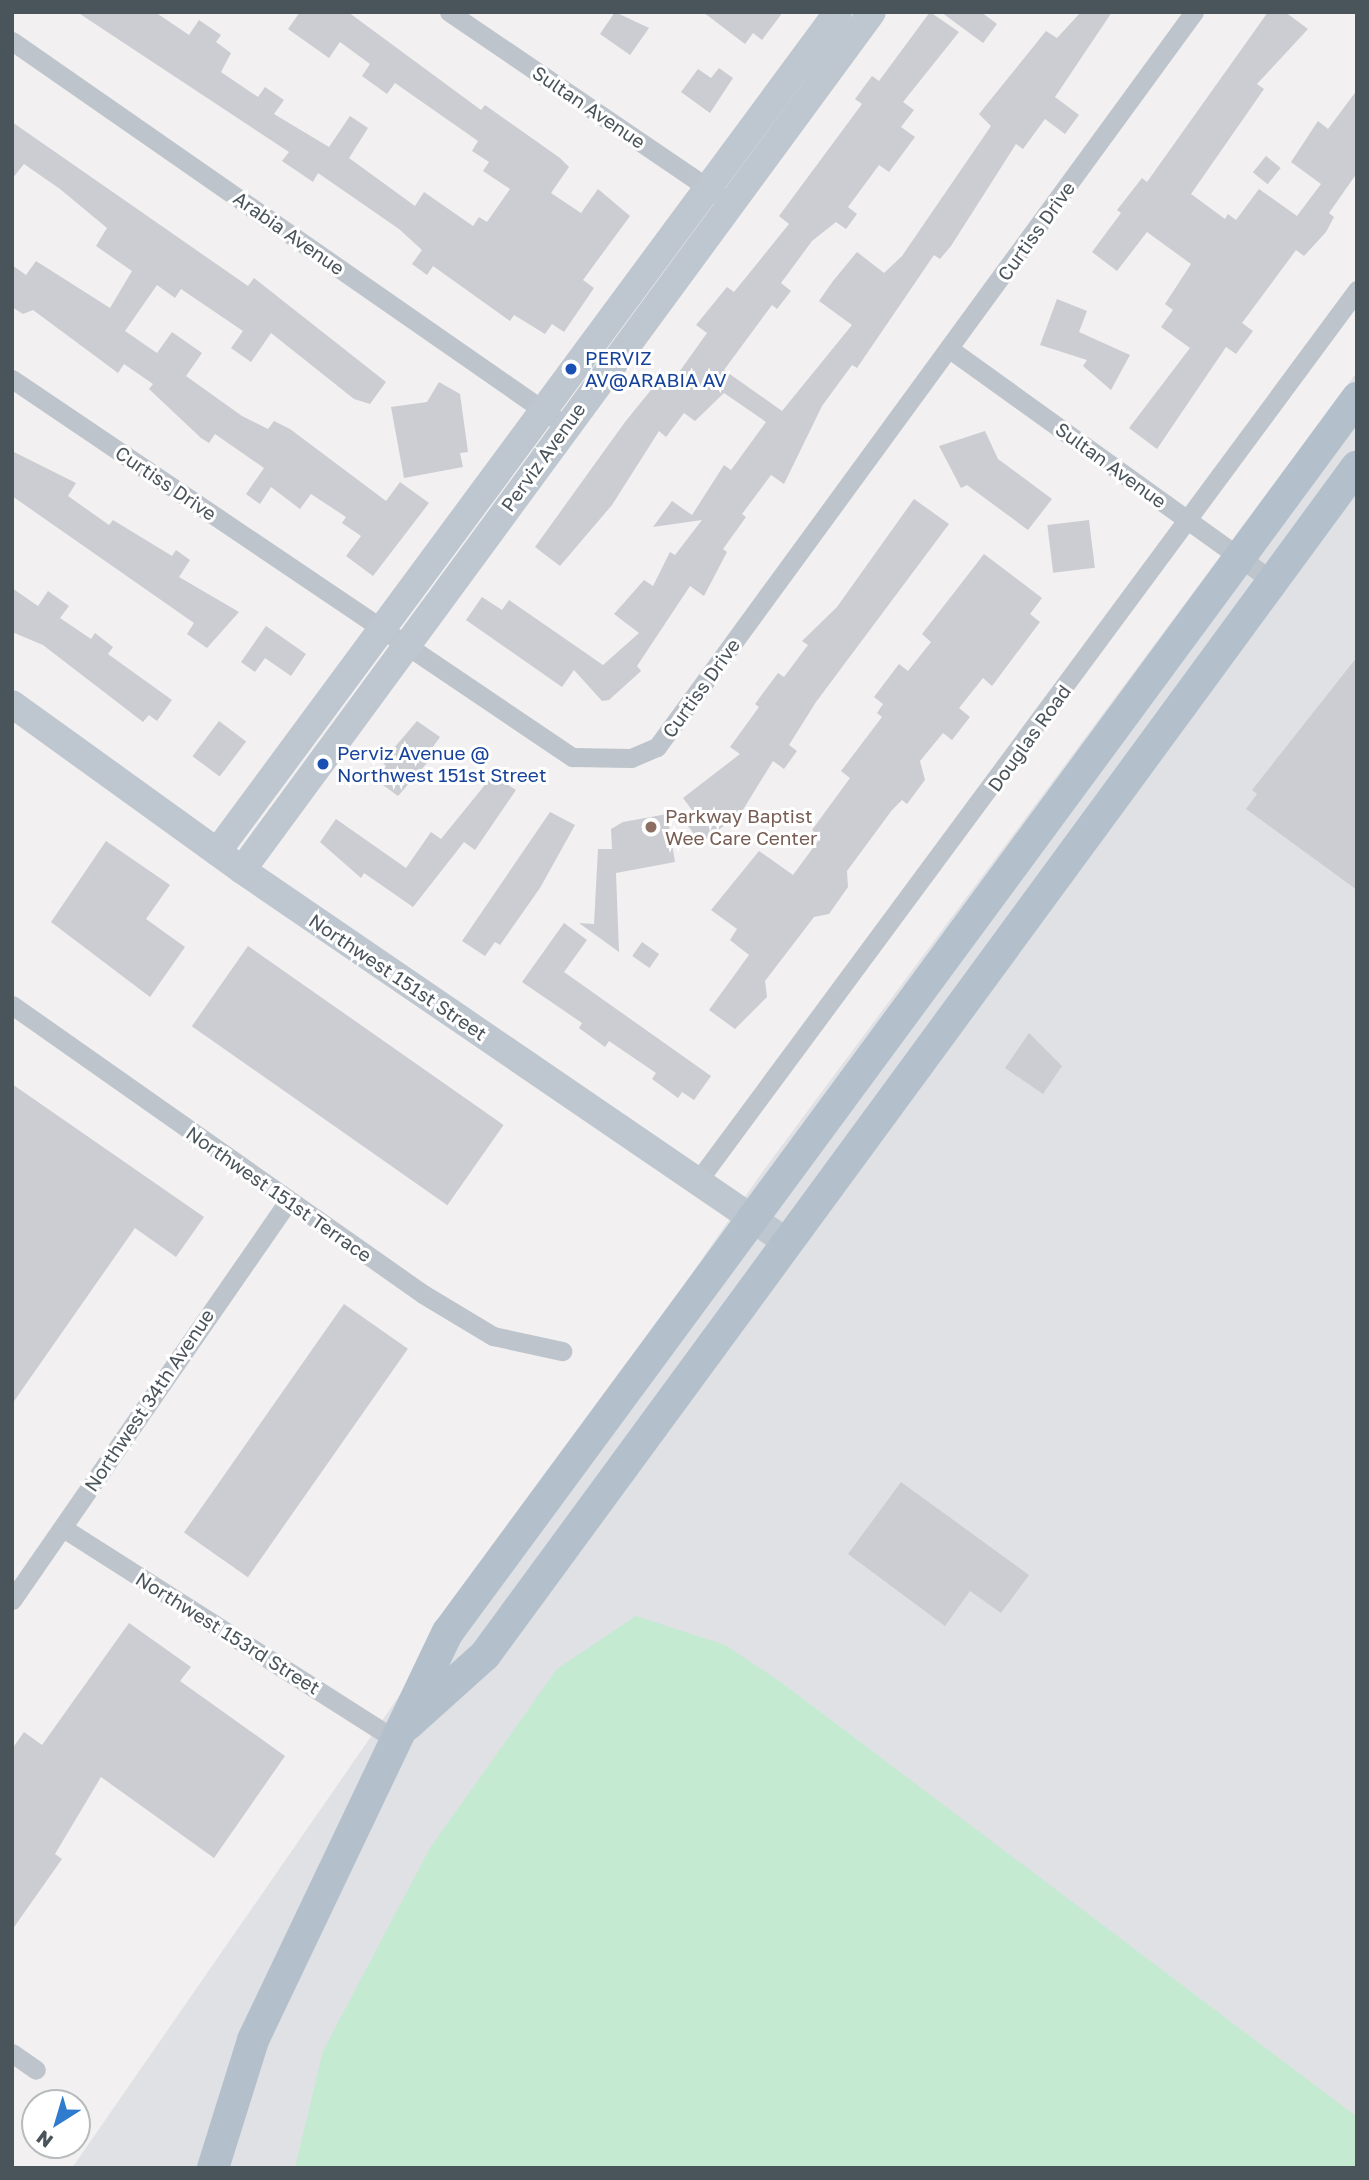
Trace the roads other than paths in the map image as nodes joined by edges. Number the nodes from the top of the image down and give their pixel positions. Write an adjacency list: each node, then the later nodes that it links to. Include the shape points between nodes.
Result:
1 (449, 12): 6 (street, Sultan Avenue)
2 (838, 12): 6 (street, Perviz Avenue)
3 (872, 12): 7 (street, Perviz Avenue)
4 (1194, 12): 9 (street, Curtiss Drive)
5 (12, 41): 12 (street, Arabia Avenue)
6 (706, 186): 7 (street, Sultan Avenue); 12 (street, Perviz Avenue)
7 (729, 202): 13 (street, Perviz Avenue)
8 (1357, 290): 15 (street, Douglas Road)
9 (951, 350): 15 (street, Sultan Avenue); 19 (street, Curtiss Drive, via 657,747 608,762 572,757)
10 (12, 379): 18 (street, Curtiss Drive)
11 (1357, 398): 16 (main road)
12 (543, 410): 13 (street, Arabia Avenue); 18 (street, Perviz Avenue)
13 (566, 425): 19 (street, Perviz Avenue)
14 (1357, 466): 17 (main road)
15 (1189, 522): 16 (street, Sultan Avenue); 24 (street, Douglas Road)
16 (1239, 558): 17 (street, Sultan Avenue); 26 (main road)
17 (1272, 582): 27 (main road)
18 (382, 630): 19 (street, Curtiss Drive); 21 (street, Perviz Avenue)
19 (408, 647): 22 (street, Perviz Avenue)
20 (12, 704): 21 (street, Northwest 151st Street)
21 (217, 852): 22 (street, Northwest 151st Street)
22 (242, 870): 24 (street, Northwest 151st Street)
23 (12, 1005): 25 (street, Northwest 151st Terrace)
24 (697, 1182): 26 (street, Northwest 151st Street)
25 (288, 1201): 28 (street, Northwest 151st Terrace, via 493,1336); 29 (street, Northwest 34th Avenue)
26 (753, 1220): 27 (street, Northwest 151st Street); 31 (main road, via 448,1632)
27 (788, 1243): 31 (main road, via 485,1655)
28 (562, 1351)
29 (63, 1528): 30 (street, Northwest 34th Avenue); 31 (street, Northwest 153rd Street)
30 (12, 1600)
31 (393, 1738): 34 (main road, via 253,2040)
32 (12, 2053): 33 (street)
33 (36, 2070)
34 (213, 2168)

